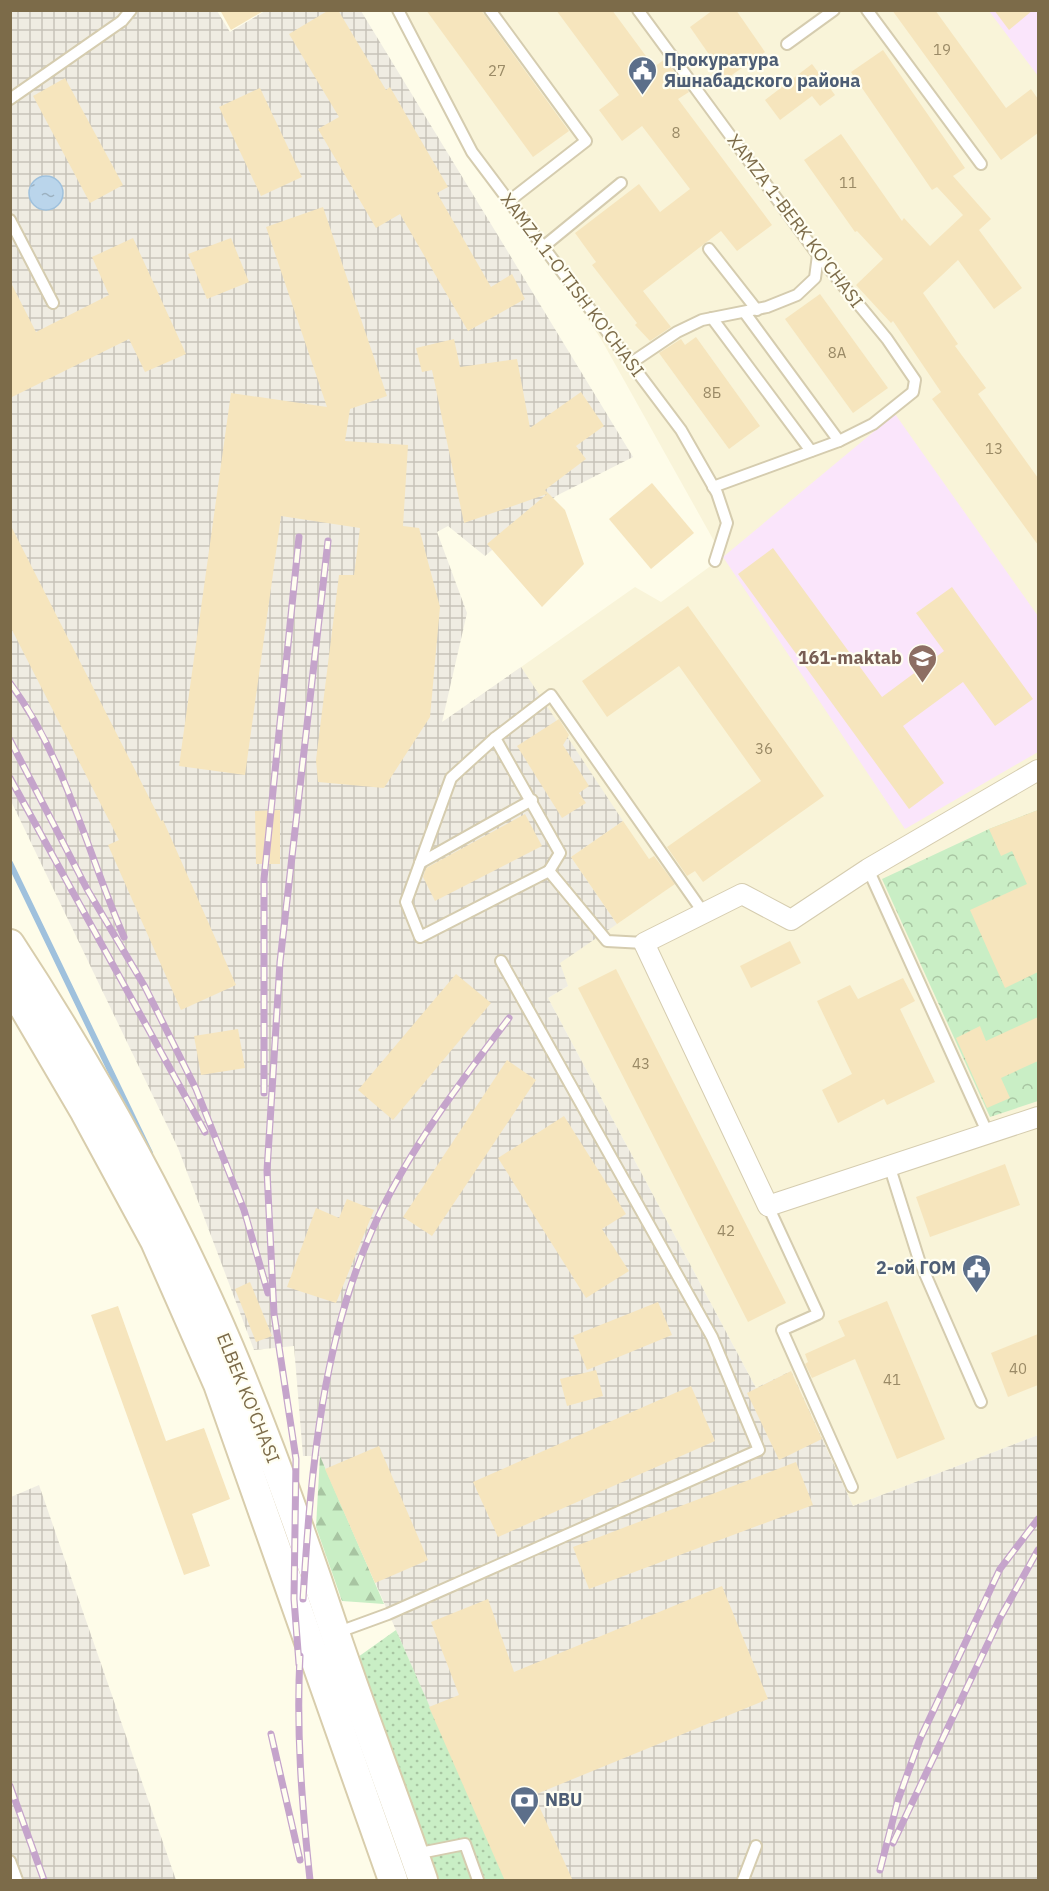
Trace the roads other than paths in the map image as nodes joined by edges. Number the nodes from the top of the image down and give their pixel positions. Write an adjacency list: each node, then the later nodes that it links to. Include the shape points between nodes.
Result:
1 (131, 10): 8 (lane, via 122,21)
2 (398, 10): 11 (lane, XAMZA 1-O'TISH KO'CHASI, via 472,152)
3 (490, 10): 11 (lane, via 586,141)
4 (638, 10): 15 (lane, XAMZA 1-BERK KO'CHASI)
5 (834, 10): 7 (lane)
6 (867, 10): 9 (lane)
7 (787, 44)
8 (10, 99)
9 (981, 164)
10 (621, 183): 13 (lane)
11 (509, 201): 13 (lane, XAMZA 1-O'TISH KO'CHASI)
12 (10, 220): 16 (lane)
13 (543, 247): 20 (lane, XAMZA 1-O'TISH KO'CHASI)
14 (709, 249): 17 (lane)
15 (818, 255): 17 (lane, via 815,278 797,295); 21 (lane, XAMZA 1-BERK KO'CHASI, via 887,339 915,380 913,392 873,424)
16 (53, 303)
17 (757, 310): 18 (lane)
18 (744, 313): 19 (lane); 21 (lane)
19 (712, 318): 20 (lane, via 677,332); 22 (lane)
20 (631, 363): 23 (lane, XAMZA 1-O'TISH KO'CHASI, via 681,430)
21 (839, 441): 22 (lane, XAMZA 1-BERK KO'CHASI)
22 (811, 451): 23 (lane, XAMZA 1-BERK KO'CHASI)
23 (713, 487): 24 (lane, XAMZA 1-O'TISH KO'CHASI, via 727,523)
24 (715, 561)
25 (495, 738): 27 (lane); 28 (lane, via 451,778); 31 (lane, via 551,695)
26 (1038, 770): 29 (street)
27 (532, 800): 28 (lane); 30 (lane, via 560,853)
28 (420, 863): 30 (lane, via 406,902 420,937)
29 (868, 869): 31 (street, via 791,920 742,894); 37 (lane)
30 (549, 871): 32 (lane, via 607,941)
31 (703, 912): 32 (street)
32 (644, 943): 39 (street)
33 (10, 944): 42 (main road, ELBEK KO'CHASI, via 106,1104 176,1232 239,1372)
34 (501, 961): 42 (lane, via 711,1337 759,1450 388,1614)
35 (10, 984): 47 (main road, ELBEK KO'CHASI, via 155,1241 213,1374)
36 (1038, 1117): 37 (street)
37 (988, 1134): 38 (street)
38 (890, 1168): 39 (street); 40 (lane, via 919,1260)
39 (768, 1206): 41 (lane, via 818,1314 782,1330)
40 (981, 1402)
41 (852, 1487)
42 (335, 1633): 45 (main road, ELBEK KO'CHASI)
43 (756, 1846): 49 (lane)
44 (10, 1862): 46 (lane)
45 (419, 1868): 48 (lane, via 465,1844)
46 (17, 1881)
47 (393, 1881)
48 (478, 1881)
49 (743, 1881)

